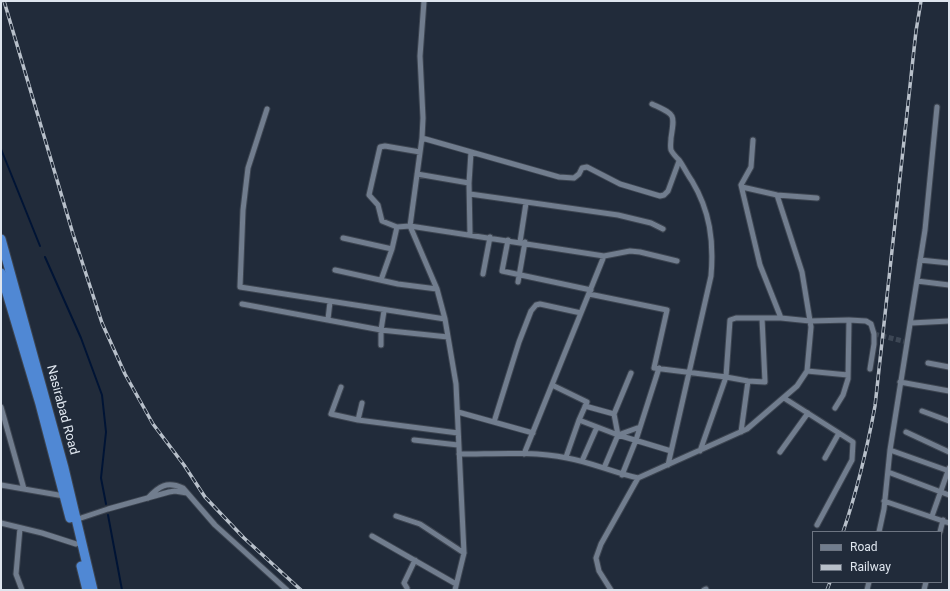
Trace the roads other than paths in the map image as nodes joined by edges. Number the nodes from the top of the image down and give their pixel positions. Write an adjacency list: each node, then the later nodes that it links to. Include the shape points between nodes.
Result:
1 (424, 1): 5 (street, via 420,56)
2 (652, 104): 9 (street, via 672,116 674,121 670,146)
3 (937, 107): 28 (street)
4 (267, 109): 41 (street, via 248,168 243,210 240,287)
5 (422, 138): 7 (street); 8 (street)
6 (753, 140): 12 (street, via 751,167)
7 (420, 152): 10 (street); 18 (street, via 380,147 369,195 378,205 382,220)
8 (471, 152): 9 (street, via 559,177 574,178 582,168 587,167 620,184 660,196 668,191); 11 (street)
9 (679, 161): 61 (street, via 705,206 713,256 711,276)
10 (417, 174): 11 (street); 17 (street)
11 (469, 183): 13 (street)
12 (742, 187): 14 (street); 46 (street, via 760,266)
13 (470, 194): 16 (street); 20 (street)
14 (777, 195): 15 (street); 50 (street, via 802,272)
15 (818, 198)
16 (526, 203): 19 (street, via 618,215 651,223); 25 (street)
17 (410, 226): 18 (street); 20 (street); 39 (street)
18 (397, 227): 26 (street)
19 (663, 229)
20 (470, 234): 21 (street)
21 (490, 237): 24 (street); 33 (street)
22 (343, 238): 26 (street)
23 (1, 239): 119 (highway, Nasirabad Road, via 64,468)
24 (508, 240): 25 (street); 34 (street, via 502,271)
25 (522, 242): 27 (street); 34 (street)
26 (392, 249): 35 (street)
27 (604, 256): 29 (street, via 630,251); 40 (street)
28 (920, 260): 30 (street); 36 (street)
29 (677, 261)
30 (949, 263)
31 (335, 270): 35 (street)
32 (1, 273): 115 (highway, Nasirabad Road)
33 (483, 274)
34 (519, 275): 37 (street); 40 (street)
35 (381, 280): 39 (street)
36 (917, 281): 38 (street); 52 (street)
37 (518, 282)
38 (949, 285)
39 (437, 289): 48 (street)
40 (590, 292): 44 (street); 58 (street, via 666,310 654,368)
41 (330, 302): 43 (street); 47 (street)
42 (242, 304): 47 (street)
43 (384, 311): 48 (street); 53 (street)
44 (582, 313): 67 (street); 82 (street, via 540,304 534,307 519,342)
45 (762, 318): 46 (street); 64 (street, via 730,320); 65 (street, via 766,382)
46 (781, 318): 50 (street)
47 (328, 319): 53 (street)
48 (445, 319): 54 (street)
49 (850, 320): 50 (street); 59 (street, via 866,321 871,324 874,344); 63 (street)
50 (810, 321): 60 (street)
51 (949, 321): 52 (street)
52 (911, 323): 66 (street)
53 (381, 330): 54 (street); 55 (street)
54 (448, 338): 76 (street)
55 (381, 346)
56 (928, 363): 57 (street)
57 (949, 367)
58 (659, 368): 61 (street); 84 (street)
59 (870, 369)
60 (807, 371): 63 (street); 70 (street, via 797,386)
61 (689, 372): 64 (street); 95 (street)
62 (631, 373): 78 (street)
63 (848, 375): 74 (street, via 843,394)
64 (726, 377): 65 (street); 96 (street)
65 (748, 382): 85 (street)
66 (900, 382): 69 (street); 94 (street)
67 (552, 385): 72 (street, via 587,402); 87 (street)
68 (341, 387): 79 (street, via 331,414)
69 (949, 391)
70 (784, 398): 77 (street); 85 (street)
71 (362, 403): 79 (street)
72 (585, 406): 78 (street); 80 (street)
73 (1, 407): 111 (street)
74 (835, 408)
75 (922, 411): 81 (street)
76 (458, 412): 82 (street); 88 (street)
77 (808, 413): 89 (street); 97 (street)
78 (614, 414): 90 (street)
79 (358, 420): 88 (street)
80 (578, 420): 83 (street); 101 (street)
81 (949, 421)
82 (494, 422): 87 (street)
83 (597, 427): 90 (street); 103 (street)
84 (640, 427): 90 (street); 92 (street)
85 (741, 432): 96 (street)
86 (906, 432): 98 (street)
87 (533, 433): 100 (street)
88 (458, 434): 93 (street)
89 (839, 434): 102 (street); 123 (street, via 853,442 852,460)
90 (618, 435): 92 (street); 105 (street)
91 (414, 440): 93 (street)
92 (636, 440): 95 (street); 108 (street)
93 (458, 445): 99 (street)
94 (890, 450): 106 (street); 107 (street)
95 (672, 451): 104 (street)
96 (700, 451): 104 (street)
97 (780, 452)
98 (949, 452)
99 (459, 454): 100 (street); 129 (street)
100 (524, 454): 101 (street)
101 (566, 457): 103 (street)
102 (825, 458)
103 (582, 461): 105 (street)
104 (668, 465): 109 (street)
105 (604, 468): 108 (street)
106 (949, 470): 113 (street)
107 (888, 472): 113 (street); 116 (street)
108 (622, 475): 109 (street)
109 (638, 478): 137 (street, via 601,544 596,558 599,571)
110 (1, 486): 111 (street); 112 (street)
111 (24, 489): 115 (street)
112 (1, 491)
113 (941, 492): 114 (street); 118 (street)
114 (949, 495)
115 (64, 496): 119 (highway, Nasirabad Road)
116 (884, 501): 118 (street); 125 (street)
117 (396, 516): 129 (street, via 420,524)
118 (932, 516): 120 (street)
119 (74, 520): 128 (highway, Nasirabad Road); 134 (highway, Nasirabad Road); 135 (street, via 148,498 160,487 171,484 183,488 215,525)
120 (943, 520): 122 (street); 126 (street)
121 (1, 523): 124 (street)
122 (949, 523)
123 (817, 525)
124 (20, 528): 128 (street); 132 (street, via 16,574)
125 (879, 531)
126 (940, 531)
127 (372, 536): 130 (street)
128 (76, 544): 133 (highway, Nasirabad Road)
129 (464, 553): 131 (street)
130 (415, 560): 131 (street); 136 (street, via 404,583)
131 (456, 587)
132 (22, 590)
133 (87, 590)
134 (93, 590)
135 (287, 590)
136 (407, 590)
137 (611, 590)

